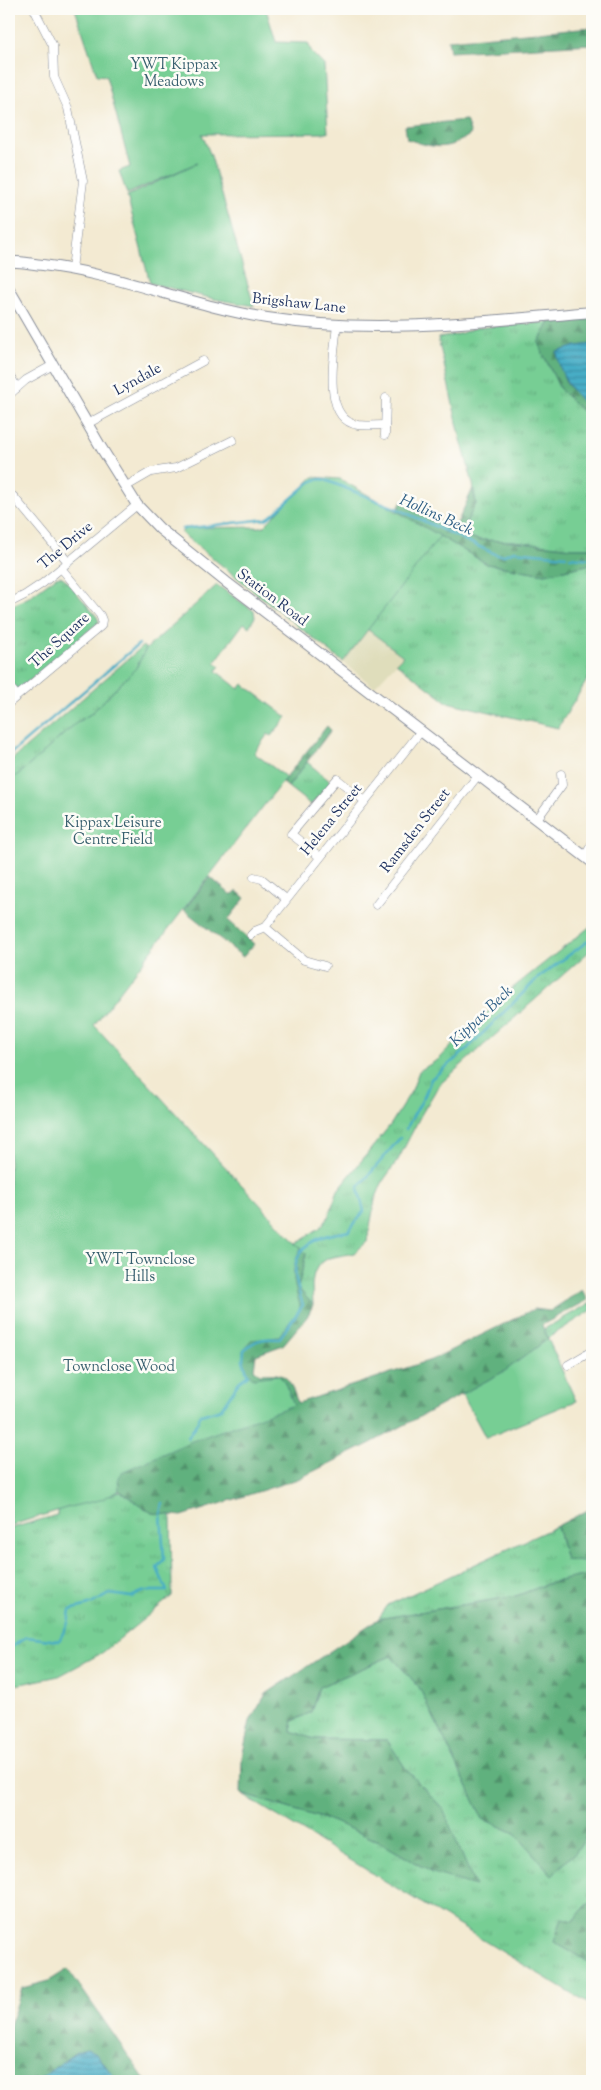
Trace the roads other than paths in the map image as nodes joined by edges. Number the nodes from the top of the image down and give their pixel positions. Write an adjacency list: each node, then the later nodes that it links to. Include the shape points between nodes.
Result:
1 (34, 9): 3 (street, via 53,46 54,77 68,108 84,181)
2 (9, 262): 3 (street, Brigshaw Lane)
3 (72, 269): 6 (street, Brigshaw Lane, via 244,314)
4 (9, 289): 8 (street, Station Road)
5 (592, 312): 6 (street, Brigshaw Lane, via 418,326)
6 (337, 324): 14 (street, via 332,393 335,405 341,416 352,423)
7 (203, 361): 13 (street, Lyndale)
8 (53, 365): 10 (street); 13 (street, Station Road)
9 (9, 374): 10 (street)
10 (17, 388): 11 (street)
11 (9, 395)
12 (386, 398): 14 (street)
13 (87, 424): 17 (street, Station Road)
14 (385, 425): 15 (street)
15 (384, 435)
16 (233, 440): 17 (street, via 178,467 150,472)
17 (125, 487): 19 (street, Station Road)
18 (13, 496): 20 (street)
19 (137, 505): 20 (street, The Drive); 26 (street, Station Road, via 174,541)
20 (68, 562): 21 (street, The Drive)
21 (61, 568): 22 (street, The Drive, via 34,590); 24 (street, The Square, via 100,615 102,623)
22 (9, 603)
23 (9, 686): 24 (street)
24 (17, 696): 25 (street)
25 (9, 703)
26 (421, 731): 27 (street, Station Road); 29 (street, Helena Street)
27 (479, 774): 30 (street, Station Road); 36 (street, Ramsden Street)
28 (561, 774): 30 (street, via 562,785)
29 (365, 801): 32 (street, Helena Street); 32 (street, via 337,779 291,834)
30 (537, 819): 33 (street, Station Road)
31 (592, 844): 33 (street)
32 (320, 857): 35 (street, Helena Street)
33 (588, 859)
34 (254, 877): 35 (street, via 262,879)
35 (286, 899): 37 (street, Helena Street)
36 (376, 905)
37 (265, 927): 38 (street); 39 (street, via 300,957)
38 (251, 935)
39 (325, 966)
40 (592, 1351): 41 (street)
41 (568, 1365)

